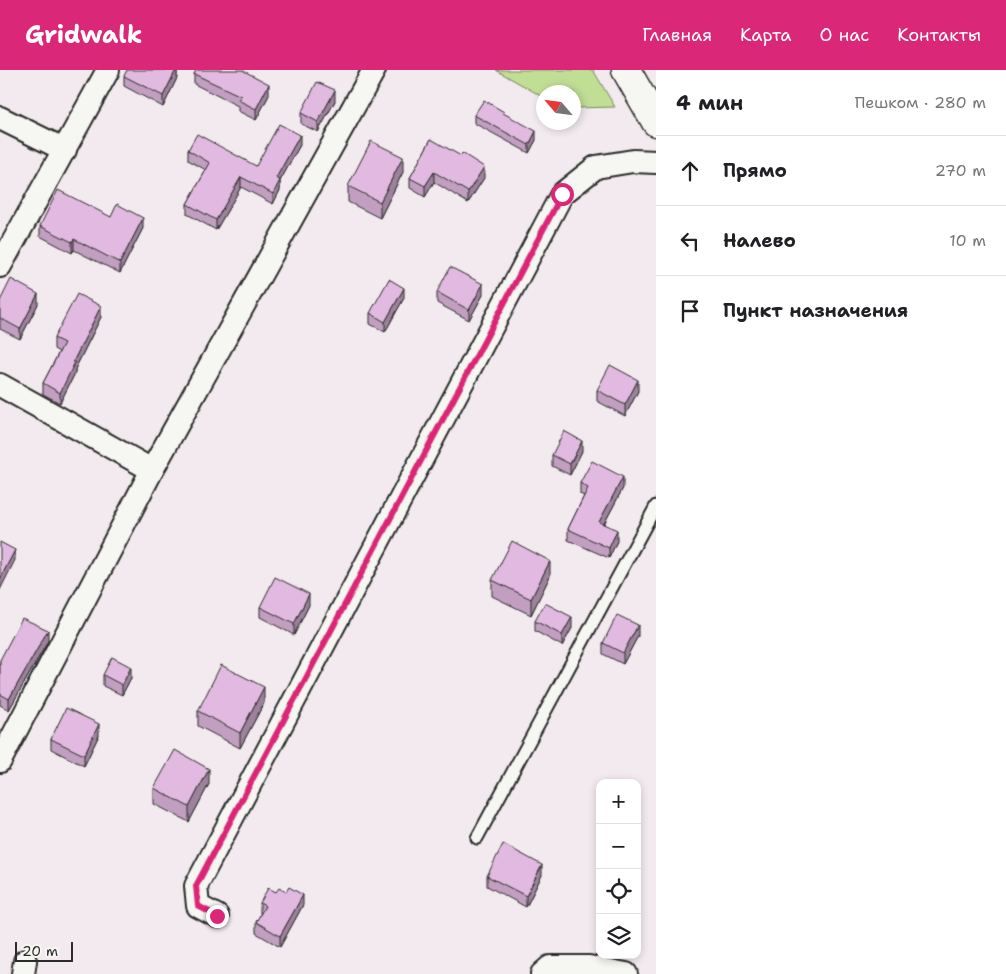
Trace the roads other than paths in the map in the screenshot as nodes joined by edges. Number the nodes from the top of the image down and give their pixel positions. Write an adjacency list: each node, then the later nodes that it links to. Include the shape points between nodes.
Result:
1 (108, 70): 6 (street)
2 (374, 70): 10 (street)
3 (626, 70): 5 (street)
4 (0, 118): 6 (street)
5 (656, 122)
6 (65, 150): 8 (street)
7 (656, 162): 14 (street, via 633,161 596,167 562,194 196,886 198,906)
8 (0, 266)
9 (0, 385): 10 (street)
10 (152, 470): 12 (street)
11 (656, 506): 13 (lane)
12 (0, 761)
13 (477, 838)
14 (217, 916)
15 (542, 974): 16 (street, via 550,967 589,967)
16 (626, 974)

